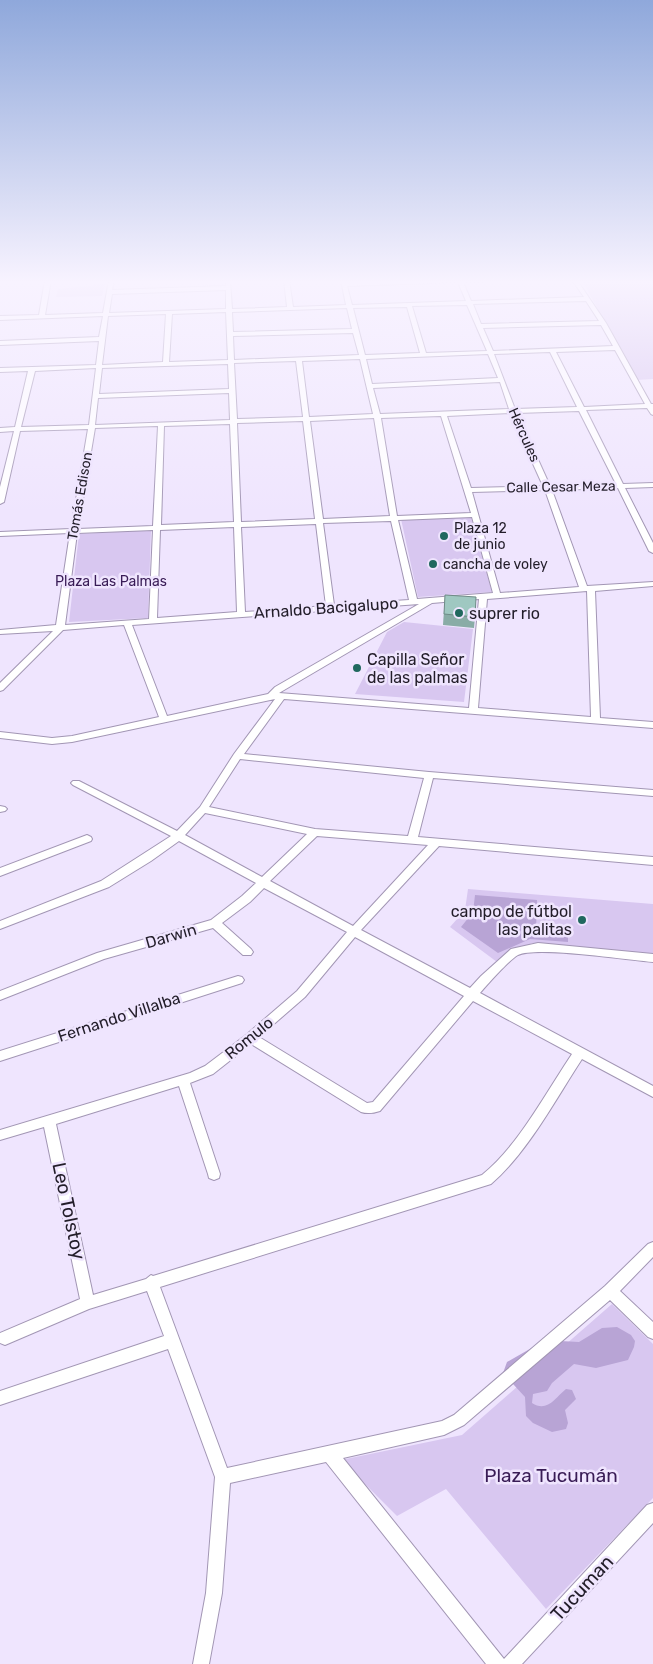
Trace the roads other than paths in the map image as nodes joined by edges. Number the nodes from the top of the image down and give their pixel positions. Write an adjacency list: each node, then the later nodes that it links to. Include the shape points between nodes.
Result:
1 (361, 357): 16 (street)
2 (99, 358): 12 (street, Tomás Edison)
3 (166, 358): 11 (street)
4 (231, 358): 10 (street)
5 (351, 358): 9 (street)
6 (492, 358): 15 (street, Hércules)
7 (556, 358): 20 (street)
8 (622, 358): 19 (street)
9 (299, 361): 10 (street); 25 (street)
10 (231, 362): 11 (street); 17 (street)
11 (166, 364): 12 (street)
12 (98, 366): 13 (street); 18 (street, Tomás Edison)
13 (32, 369): 14 (street); 29 (street)
14 (0, 370)
15 (502, 380): 16 (street); 21 (street, Hércules)
16 (369, 386): 24 (street)
17 (233, 391): 18 (street); 26 (street)
18 (96, 396): 28 (street, Tomás Edison)
19 (651, 406): 20 (street); 23 (street)
20 (581, 408): 21 (street); 32 (street)
21 (512, 410): 22 (street); 33 (street, Hércules)
22 (443, 413): 24 (street); 34 (street)
23 (653, 414)
24 (377, 416): 25 (street); 37 (street)
25 (306, 418): 26 (street); 38 (street)
26 (234, 421): 27 (street); 39 (street)
27 (161, 424): 28 (street); 40 (street)
28 (92, 426): 29 (street); 41 (street, Tomás Edison)
29 (18, 429): 30 (street); 35 (street)
30 (0, 430)
31 (653, 485): 32 (street, Calle Cesar Meza)
32 (620, 486): 33 (street, Calle Cesar Meza); 43 (street)
33 (547, 487): 34 (street, Calle Cesar Meza); 45 (street, Hércules)
34 (468, 490): 36 (street)
35 (0, 502)
36 (474, 515): 37 (street); 46 (street)
37 (394, 518): 38 (street); 49 (street)
38 (318, 521): 39 (street); 50 (street)
39 (237, 524): 40 (street); 51 (street)
40 (156, 528): 41 (street); 52 (street)
41 (74, 531): 42 (street); 54 (street, Tomás Edison)
42 (0, 534)
43 (653, 551)
44 (653, 584): 45 (street, Arnaldo Bacigalupo)
45 (588, 590): 46 (street, Arnaldo Bacigalupo); 61 (street, Hércules)
46 (497, 595): 47 (street, Arnaldo Bacigalupo)
47 (483, 596): 48 (street, Arnaldo Bacigalupo); 59 (street)
48 (432, 600): 49 (street, Arnaldo Bacigalupo); 57 (street)
49 (412, 601): 50 (street, Arnaldo Bacigalupo)
50 (330, 608): 51 (street, Arnaldo Bacigalupo)
51 (241, 614): 52 (street, Arnaldo Bacigalupo)
52 (153, 621): 53 (street, Arnaldo Bacigalupo)
53 (127, 623): 54 (street, Arnaldo Bacigalupo); 60 (street)
54 (60, 628): 55 (street, Arnaldo Bacigalupo); 56 (street)
55 (0, 632)
56 (0, 688)
57 (271, 696): 58 (street); 60 (street)
58 (282, 696): 59 (street); 64 (street)
59 (473, 710): 61 (street)
60 (164, 720): 63 (street, via 52,741)
61 (596, 720): 62 (street)
62 (653, 725)
63 (0, 734)
64 (237, 756): 65 (street); 68 (street)
65 (429, 775): 67 (street); 72 (street)
66 (76, 783): 70 (street)
67 (653, 792)
68 (203, 809): 69 (street); 70 (street)
69 (315, 832): 72 (street); 76 (street, Darwin)
70 (178, 836): 76 (street); 78 (street, via 105,884)
71 (87, 839): 75 (street)
72 (412, 840): 73 (street)
73 (436, 843): 74 (street); 79 (street, Romulo)
74 (653, 861)
75 (0, 872)
76 (262, 883): 77 (street, Darwin); 79 (street)
77 (215, 923): 80 (street); 84 (street, Darwin, via 101,956)
78 (0, 925)
79 (354, 931): 83 (street); 85 (street, Romulo, via 300,994)
80 (247, 952)
81 (653, 958): 83 (street, via 538,947 518,950 502,961)
82 (238, 980): 87 (street, Fernando Villalba)
83 (474, 994): 85 (street, via 376,1108 371,1109); 86 (street)
84 (0, 996)
85 (250, 1038): 88 (street, Romulo, via 209,1070)
86 (580, 1052): 89 (street); 94 (street, via 514,1152 486,1180)
87 (0, 1056)
88 (183, 1080): 90 (street, Romulo); 92 (street)
89 (653, 1092)
90 (49, 1120): 91 (street, Romulo); 96 (street, Leo Tolstoy)
91 (0, 1135)
92 (214, 1174)
93 (653, 1248): 95 (street)
94 (151, 1282): 96 (street); 99 (street)
95 (610, 1291): 97 (street); 101 (street, via 459,1420 444,1428)
96 (88, 1303): 98 (street)
97 (653, 1332)
98 (6, 1338)
99 (173, 1340): 100 (street); 102 (street)
100 (0, 1398)
101 (329, 1453): 102 (street); 105 (street)
102 (223, 1477): 104 (street, via 214,1593)
103 (653, 1511): 106 (street, Tucuman)
104 (201, 1664)
105 (497, 1664)
106 (510, 1664)

